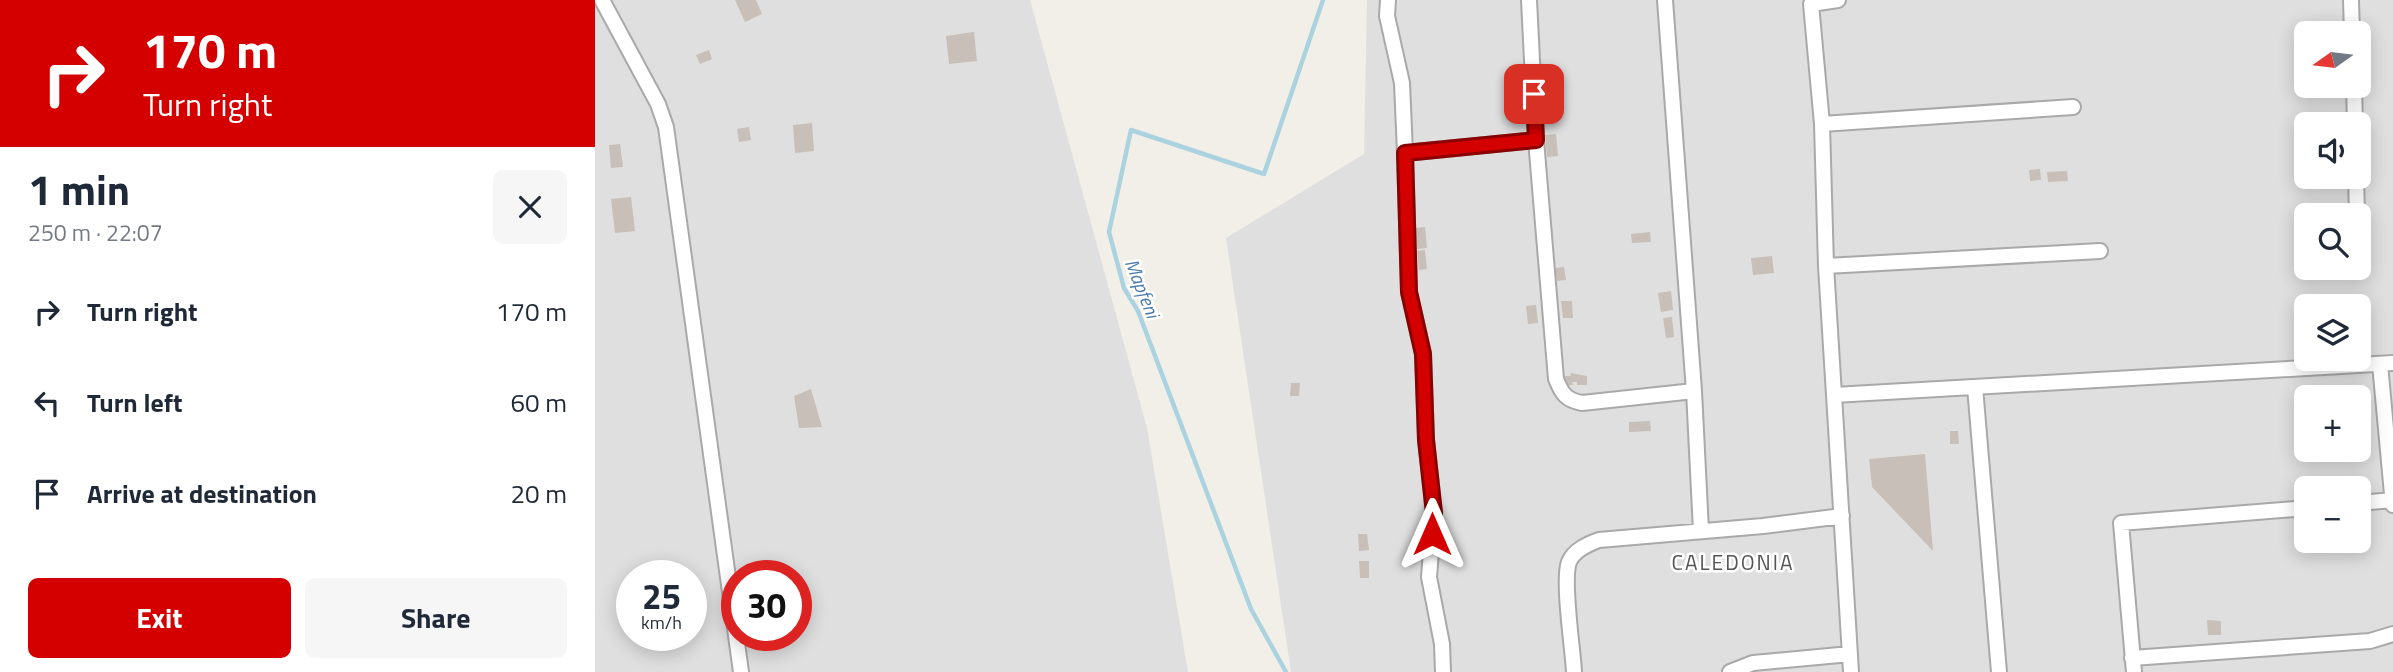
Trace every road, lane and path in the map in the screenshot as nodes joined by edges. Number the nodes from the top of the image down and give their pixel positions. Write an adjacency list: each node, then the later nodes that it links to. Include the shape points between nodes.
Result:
1 (602, 0): 27 (street, via 658,104 666,128)
2 (1388, 0): 12 (street, via 1387,16 1402,83)
3 (1529, 0): 11 (street)
4 (1665, 0): 17 (street)
5 (1838, 0): 7 (street)
6 (2351, 0): 8 (street)
7 (1811, 2): 10 (street)
8 (2352, 21)
9 (2073, 107): 10 (street)
10 (1822, 124): 14 (street)
11 (1536, 140): 12 (street); 17 (street, via 1556,379 1561,392 1568,400 1582,403)
12 (1405, 153): 28 (street, via 1409,292 1423,354 1434,513 1429,577)
13 (2100, 251): 14 (street)
14 (1826, 266): 18 (street)
15 (2386, 363): 16 (street); 20 (street)
16 (1975, 387): 18 (street); 32 (street)
17 (1695, 391): 23 (street)
18 (1834, 395): 22 (street)
19 (2371, 503): 20 (street)
20 (2393, 503)
21 (2294, 509): 26 (street, via 2121,523)
22 (1842, 516): 23 (street); 25 (street)
23 (1701, 531): 29 (street, via 1599,540 1573,556 1567,574)
24 (2393, 634): 26 (street, via 2369,641)
25 (1850, 654): 30 (street, via 1753,663); 31 (street)
26 (2133, 665)
27 (741, 672)
28 (1443, 672)
29 (1574, 672)
30 (1730, 672)
31 (1851, 672)
32 (1999, 672)

